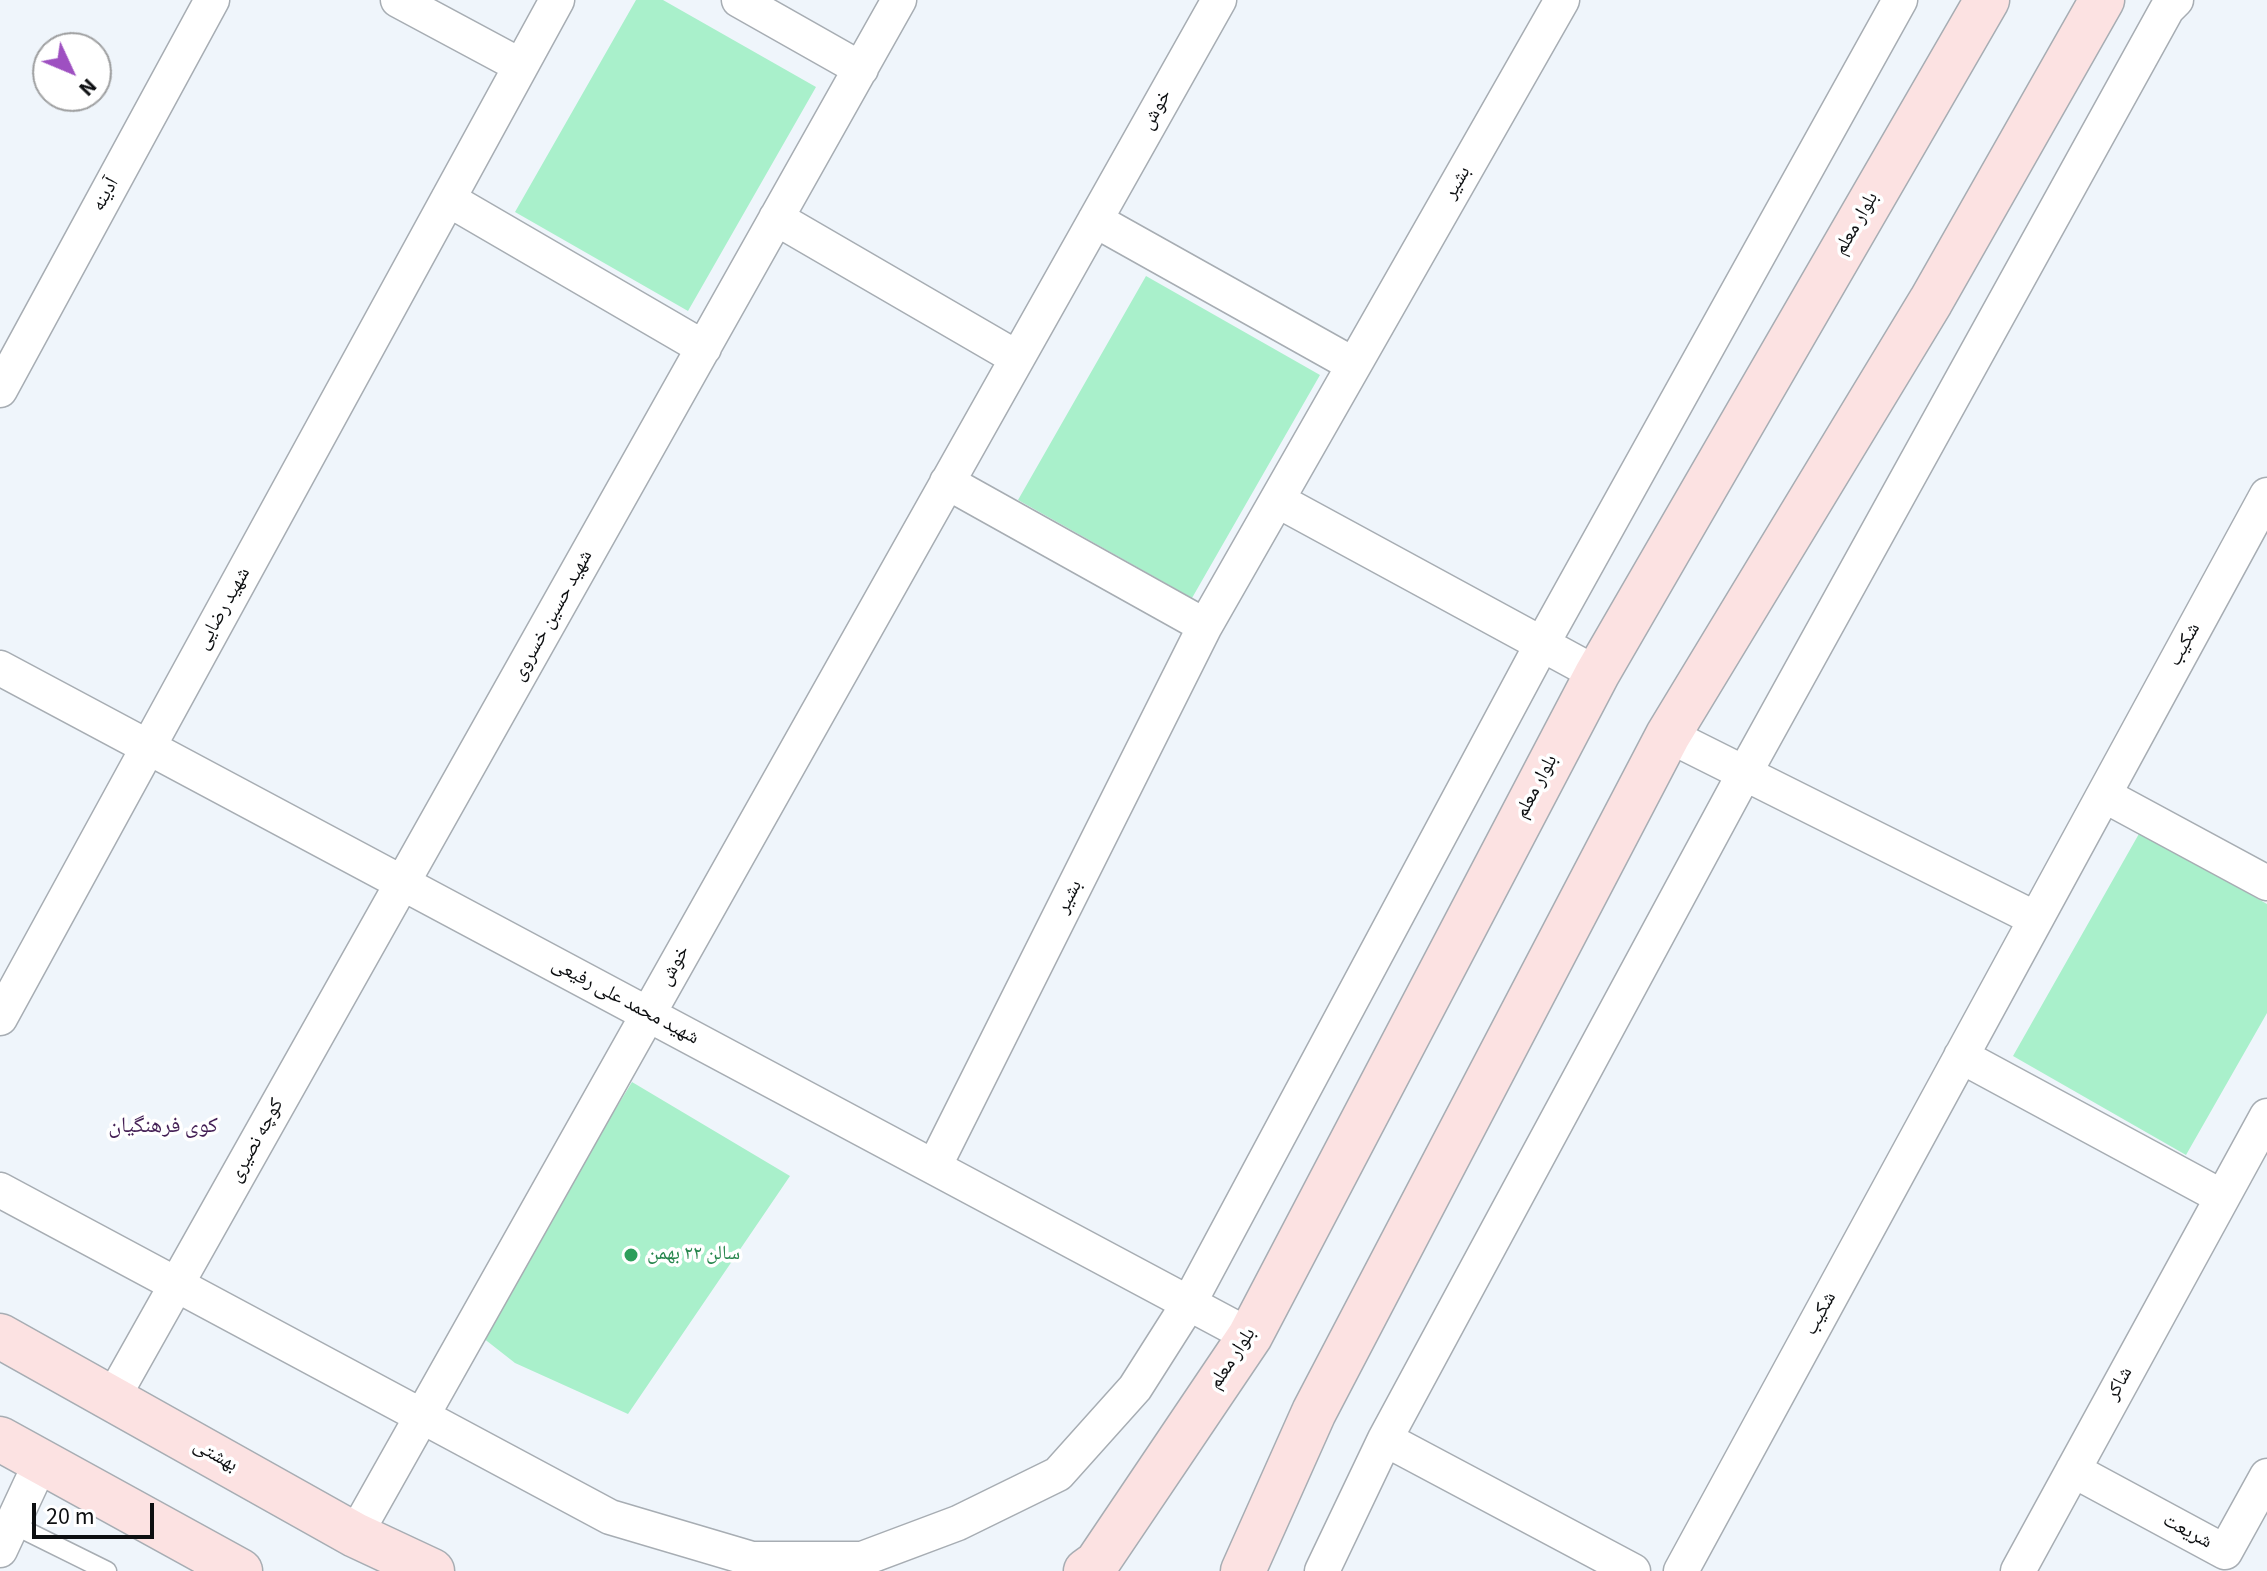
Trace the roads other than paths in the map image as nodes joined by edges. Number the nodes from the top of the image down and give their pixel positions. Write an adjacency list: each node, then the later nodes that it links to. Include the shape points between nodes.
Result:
1 (212, 0): 20 (street, آدینه)
2 (398, 0): 12 (street)
3 (557, 0): 12 (street, شهید رضایی)
4 (739, 0): 13 (street)
5 (899, 0): 13 (street)
6 (1219, 0): 16 (street, خوش)
7 (1562, 0): 19 (street, بشیر)
8 (1900, 0): 25 (street)
9 (1987, 0): 27 (main road, بلوار معلم)
10 (2102, 0): 28 (main road, via 1931,301)
11 (2176, 0): 30 (street)
12 (521, 66): 14 (street, شهید رضایی)
13 (861, 69): 15 (street, شهید حسین خسروی)
14 (448, 199): 17 (street); 29 (street, شهید رضایی)
15 (776, 218): 17 (street, شهید حسین خسروی); 18 (street)
16 (1095, 220): 18 (street, خوش); 19 (street)
17 (704, 348): 32 (street, شهید حسین خسروی)
18 (1017, 358): 21 (street, خوش)
19 (1354, 365): 23 (street, بشیر)
20 (0, 390)
21 (947, 482): 24 (street); 35 (street, خوش)
22 (2267, 495): 31 (street, شکیب)
23 (1277, 500): 24 (street, بشیر); 25 (street)
24 (1205, 626): 39 (street, بشیر)
25 (1542, 644): 27 (street); 43 (street)
26 (0, 668): 29 (street, شهید محمد علی رفیعی)
27 (1597, 674): 45 (main road, بلوار معلم)
28 (1668, 735): 30 (street); 59 (main road, via 1314,1412)
29 (148, 748): 32 (street, شهید محمد علی رفیعی); 36 (street, شهید رضایی)
30 (1744, 774): 34 (street); 49 (street)
31 (2104, 795): 33 (street); 34 (street, شکیب)
32 (403, 883): 35 (street, شهید محمد علی رفیعی); 42 (street, کوچه نصیری)
33 (2267, 883)
34 (2036, 919): 37 (street, شکیب)
35 (647, 1015): 39 (street, شهید محمد علی رفیعی); 47 (street, خوش)
36 (0, 1018)
37 (1961, 1056): 41 (street); 62 (street, شکیب)
38 (2267, 1116): 41 (street, شاکر)
39 (934, 1167): 43 (street, شهید محمد علی رفیعی)
40 (0, 1190): 42 (street)
41 (2222, 1197): 51 (street, شاکر)
42 (177, 1285): 46 (street, کوچه نصیری); 47 (street)
43 (1189, 1303): 45 (street, شهید محمد علی رفیعی); 47 (street, via 1135,1388 1058,1474 958,1523 862,1559 752,1559 610,1517)
44 (0, 1336): 46 (main road, بهشتی)
45 (1250, 1336): 58 (main road, بلوار معلم, via 1097,1563)
46 (112, 1399): 54 (main road, بهشتی)
47 (423, 1415): 54 (street, خوش)
48 (0, 1439): 50 (main road)
49 (1385, 1439): 60 (street); 61 (street)
50 (41, 1462): 53 (street); 56 (main road)
51 (2073, 1470): 52 (street, شریعت, via 2225,1552); 63 (street, شاکر)
52 (2267, 1476)
53 (4, 1530): 55 (lane)
54 (355, 1535): 57 (main road, بهشتی)
55 (107, 1571)
56 (240, 1571)
57 (432, 1571)
58 (1086, 1571)
59 (1243, 1571)
60 (1322, 1571)
61 (1633, 1571)
62 (1681, 1571)
63 (2018, 1571)

